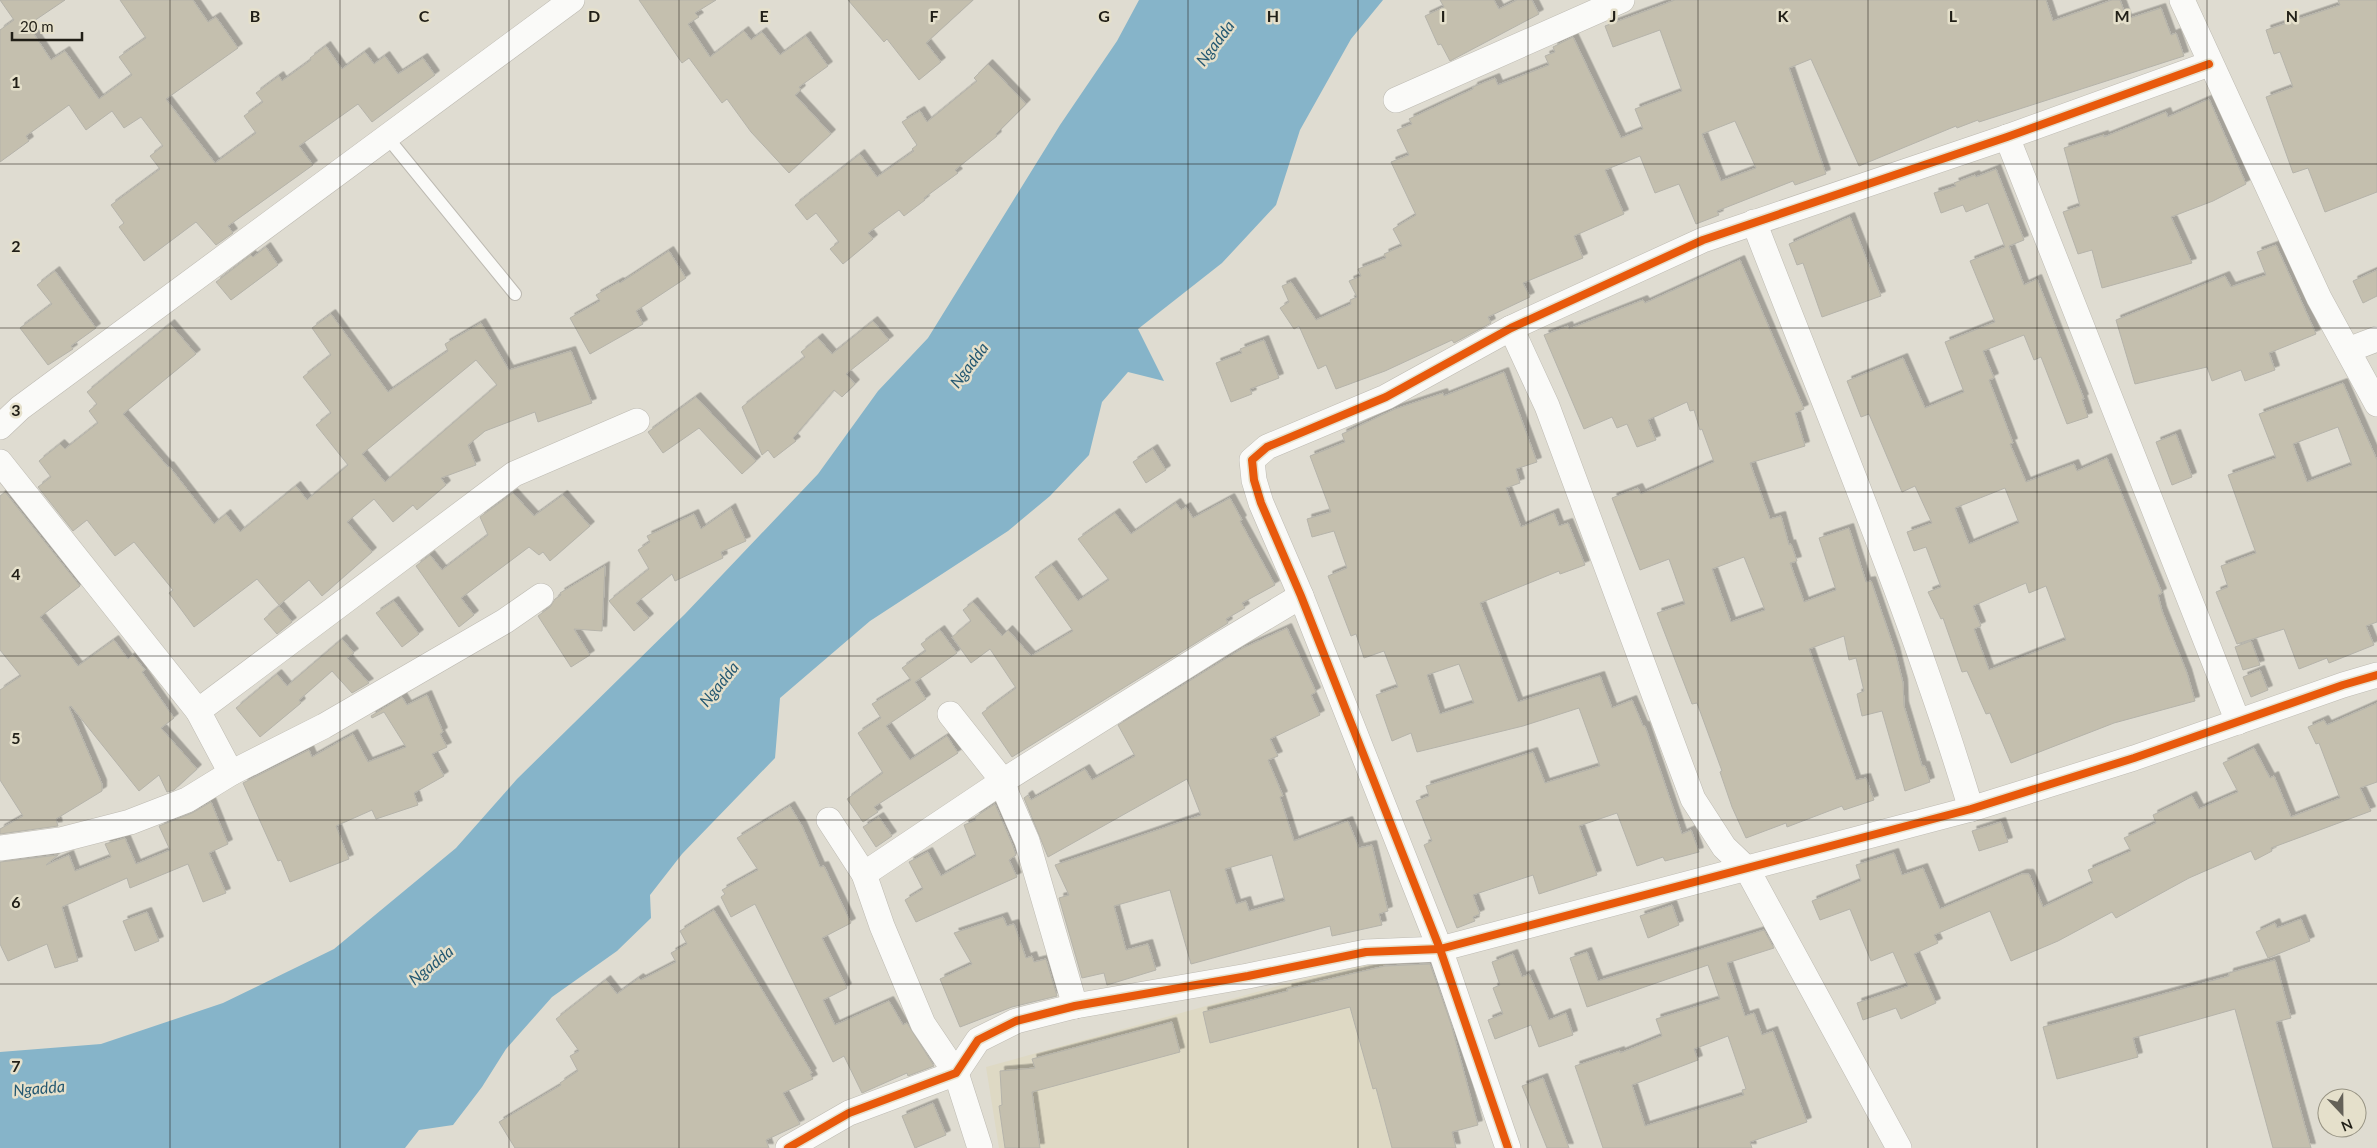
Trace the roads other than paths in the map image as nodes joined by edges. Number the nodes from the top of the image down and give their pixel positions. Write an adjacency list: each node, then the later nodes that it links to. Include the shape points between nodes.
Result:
1 (572, 0): 6 (street)
2 (1622, 0): 5 (street)
3 (2182, 0): 4 (street)
4 (2209, 64): 7 (street); 12 (street, via 2319,298)
5 (1396, 100)
6 (387, 137): 9 (lane); 15 (street, via 20,408)
7 (2007, 137): 8 (street); 22 (street)
8 (1754, 222): 10 (street, via 1703,240); 25 (street, via 1906,615)
9 (515, 294)
10 (1511, 328): 18 (street, via 1386,397 1268,448 1252,460 1261,503); 28 (street, via 1546,406 1694,799 1724,847)
11 (2377, 340): 12 (street)
12 (2348, 350): 13 (street)
13 (2377, 404)
14 (637, 421): 20 (street, via 514,474)
15 (0, 427)
16 (0, 462): 20 (street)
17 (541, 596): 23 (street, via 505,621 324,726)
18 (1301, 596): 24 (street); 30 (street)
19 (2377, 676): 22 (street)
20 (198, 711): 23 (street)
21 (950, 714): 24 (street)
22 (2238, 722): 25 (street)
23 (231, 773): 27 (street, via 187,800 130,822 60,840)
24 (1003, 781): 29 (street); 31 (street, via 1027,841)
25 (1971, 810): 28 (street)
26 (829, 820): 29 (street)
27 (1, 846)
28 (1747, 869): 30 (street); 36 (street)
29 (864, 874): 32 (street, via 923,1024)
30 (1440, 949): 31 (street, via 1366,952); 35 (street)
31 (1075, 1006): 32 (street, via 1016,1021 978,1040)
32 (956, 1073): 33 (street, via 848,1113); 34 (street)
33 (788, 1148)
34 (980, 1148)
35 (1508, 1148)
36 (1899, 1148)

